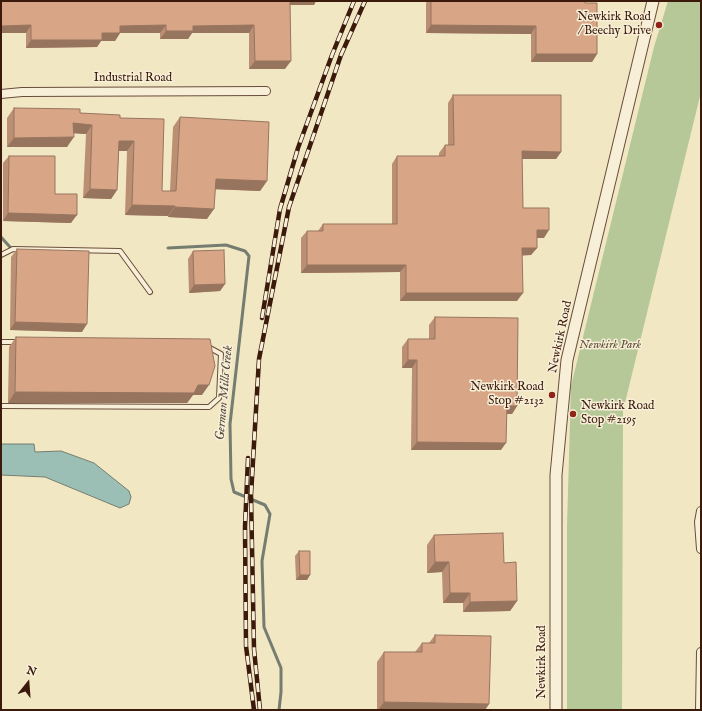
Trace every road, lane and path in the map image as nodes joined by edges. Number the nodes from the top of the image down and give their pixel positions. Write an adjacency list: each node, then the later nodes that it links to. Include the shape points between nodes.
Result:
1 (654, 1): 13 (street, Newkirk Road, via 567,360 556,475)
2 (266, 91): 3 (street, Industrial Road)
3 (1, 94)
4 (1, 255): 5 (lane, via 13,249 120,251)
5 (150, 292)
6 (1, 342): 7 (lane)
7 (24, 342)
8 (201, 343): 9 (lane, via 221,354 220,398 209,408)
9 (1, 406)
10 (701, 511): 11 (street)
11 (701, 549)
12 (701, 652): 14 (street)
13 (556, 710)
14 (700, 710)

